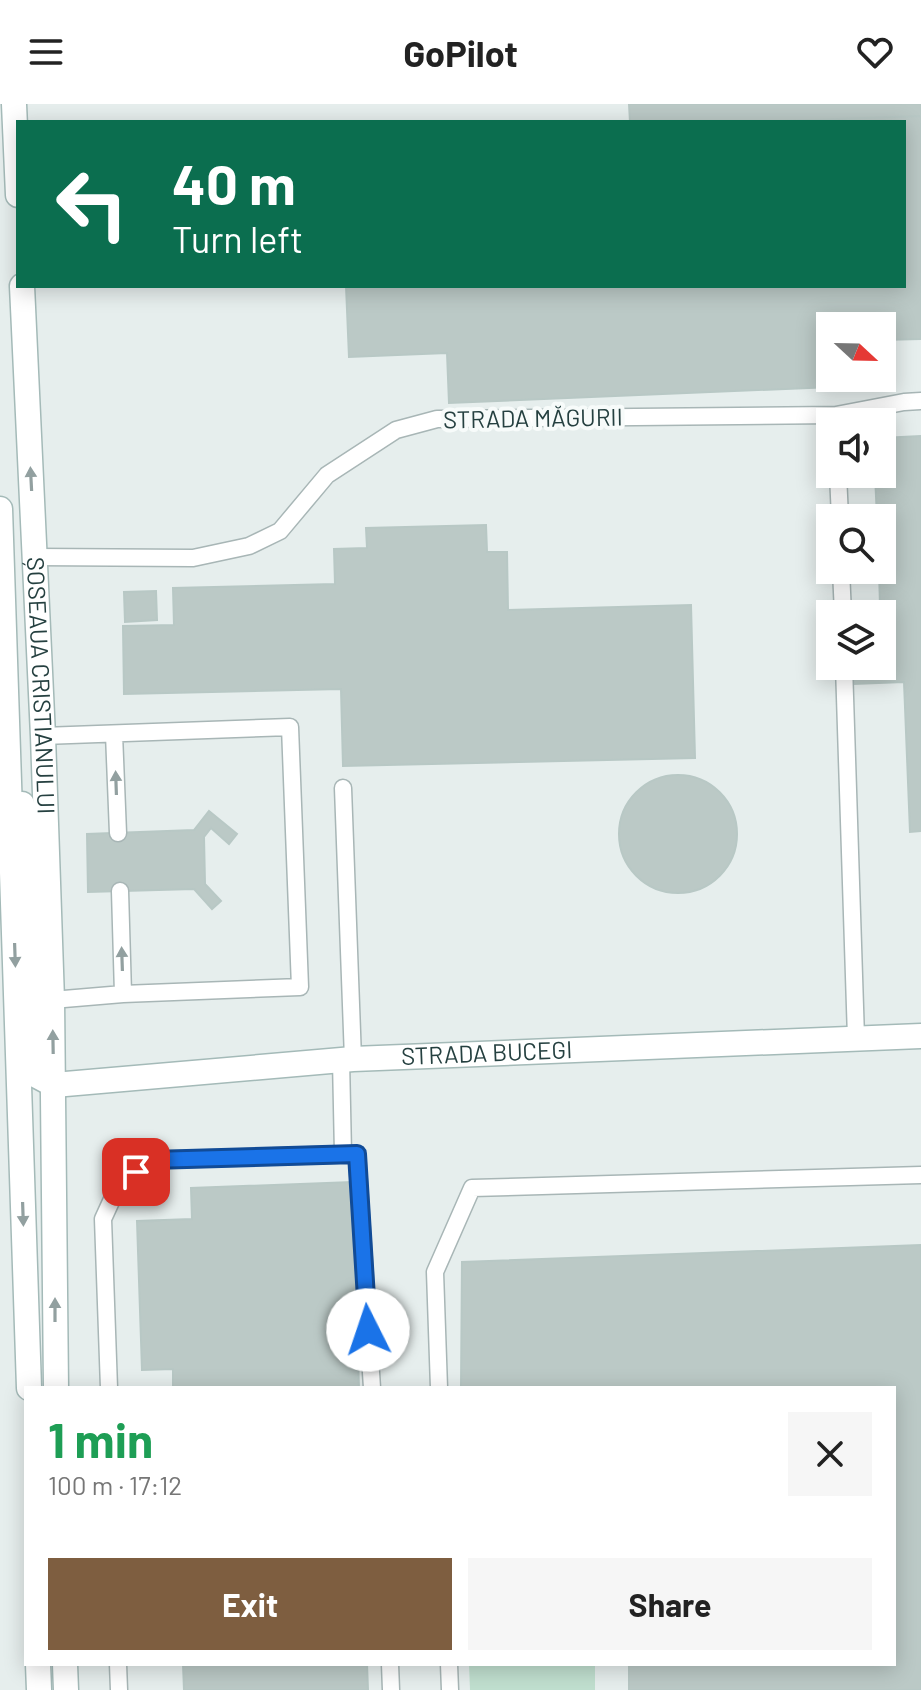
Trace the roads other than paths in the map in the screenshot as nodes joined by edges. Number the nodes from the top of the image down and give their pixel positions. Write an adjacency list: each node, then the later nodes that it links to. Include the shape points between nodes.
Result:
1 (14, 104): 2 (main road)
2 (16, 150)
3 (22, 288): 8 (main road, ȘOSEAUA CRISTIANULUI, one-way to 3)
4 (921, 401): 5 (lane, STRADA MĂGURII)
5 (880, 408)
6 (816, 419): 8 (lane, STRADA MĂGURII, via 437,419 396,430 327,475 280,531 249,546 193,558)
7 (0, 509): 12 (main road, ȘOSEAUA CRISTIANULUI)
8 (35, 557): 11 (main road, ȘOSEAUA CRISTIANULUI)
9 (844, 680): 19 (lane)
10 (114, 734): 11 (lane); 14 (lane, one-way to 10); 16 (lane, via 290,727 300,987)
11 (43, 736): 17 (main road, ȘOSEAUA CRISTIANULUI)
12 (9, 737): 21 (main road, ȘOSEAUA CRISTIANULUI, via 31,851 35,1075); 24 (main road, ȘOSEAUA CRISTIANULUI, one-way to 24)
13 (343, 788): 20 (lane)
14 (118, 833)
15 (120, 891): 16 (lane, one-way to 15)
16 (123, 994): 17 (lane)
17 (52, 1000): 21 (main road, ȘOSEAUA CRISTIANULUI, one-way to 17)
18 (921, 1036): 19 (main road, STRADA BUCEGI)
19 (856, 1038): 20 (main road, STRADA BUCEGI)
20 (347, 1059): 21 (main road, STRADA BUCEGI); 22 (lane)
21 (54, 1085): 25 (main road, ȘOSEAUA CRISTIANULUI, one-way to 21)
22 (343, 1154): 26 (lane, via 152,1160 119,1184 103,1219); 27 (lane, via 357,1154)
23 (921, 1175): 28 (lane, via 472,1188 435,1272)
24 (29, 1386)
25 (56, 1386)
26 (109, 1386)
27 (372, 1386)
28 (439, 1386)
29 (38, 1666): 34 (main road)
30 (65, 1666): 35 (main road)
31 (118, 1666): 36 (lane)
32 (390, 1666): 37 (lane)
33 (449, 1666): 38 (lane)
34 (39, 1690)
35 (66, 1690)
36 (119, 1690)
37 (391, 1690)
38 (450, 1690)

